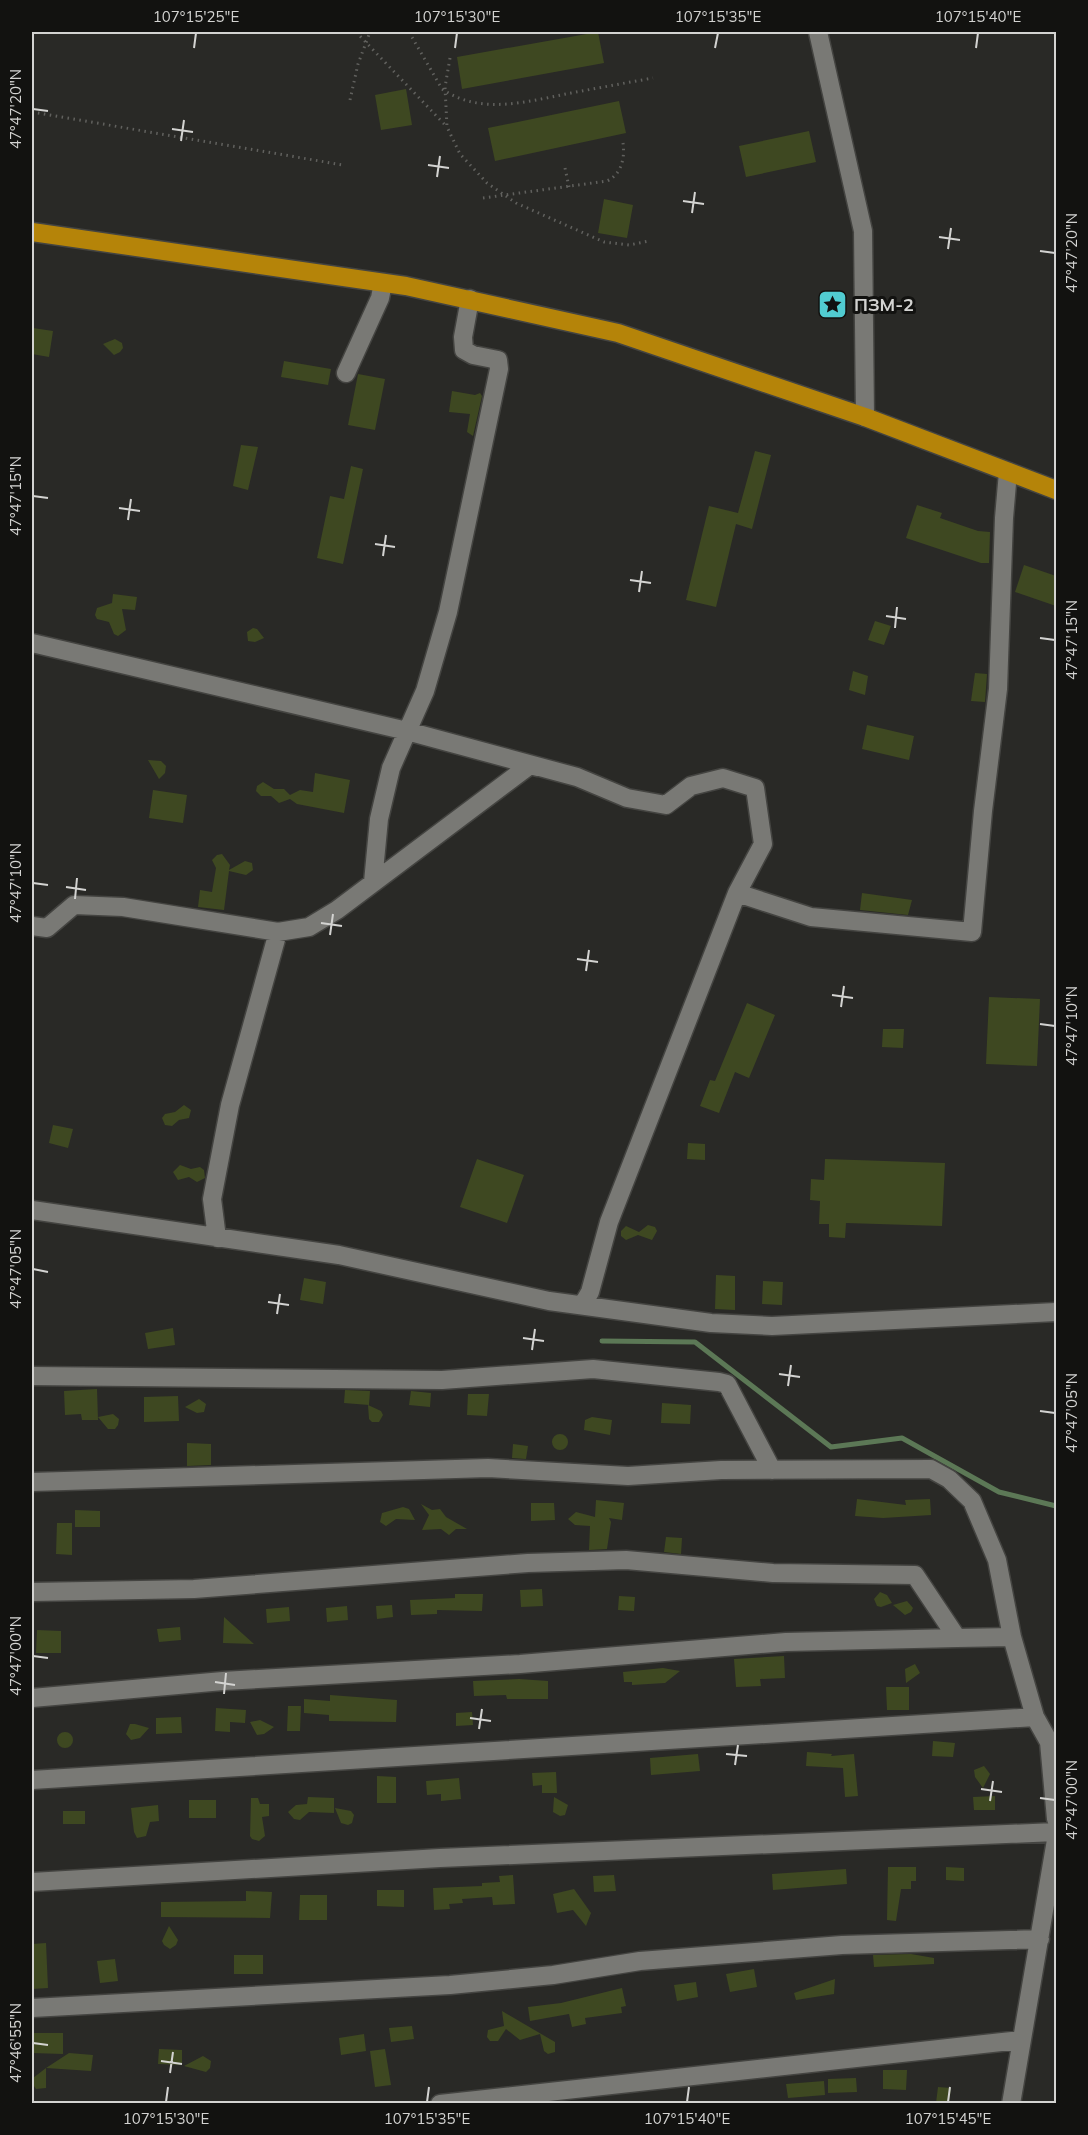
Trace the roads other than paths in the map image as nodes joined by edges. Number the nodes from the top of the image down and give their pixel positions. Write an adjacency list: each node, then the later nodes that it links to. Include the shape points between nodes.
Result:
1 (818, 32): 6 (street, via 863,231)
2 (32, 232): 3 (highway)
3 (383, 283): 4 (highway); 5 (street)
4 (470, 298): 6 (highway, via 637,338); 10 (street, via 464,350 498,360 499,369 448,612 425,691)
5 (346, 373)
6 (865, 417): 7 (highway)
7 (1008, 472): 8 (highway); 13 (street, via 998,688 972,932 812,917)
8 (1056, 490)
9 (32, 643): 10 (street)
10 (407, 731): 11 (street); 12 (street, via 390,768 379,819)
11 (577, 777): 12 (street, via 530,765); 13 (street, via 627,798 666,805 691,786 723,778 755,788 763,844)
12 (373, 882): 15 (street, via 309,927)
13 (737, 894): 18 (street, via 609,1222 590,1292)
14 (32, 926): 15 (street, via 47,928 74,905 123,907)
15 (278, 932): 17 (street, via 230,1105 212,1199)
16 (32, 1210): 17 (street)
17 (217, 1238): 18 (street, via 339,1256 549,1301)
18 (583, 1304): 19 (street, via 711,1323 772,1326)
19 (1056, 1312)
20 (32, 1376): 21 (street, via 442,1380 593,1369 719,1382 727,1384)
21 (771, 1470): 22 (street, via 628,1476 488,1468); 24 (street, via 931,1469 949,1479 972,1501 997,1560)
22 (32, 1482)
23 (32, 1592): 25 (street, via 194,1589 528,1563 626,1560 773,1573 911,1574 918,1577)
24 (1011, 1637): 25 (street); 27 (street)
25 (957, 1638): 26 (street, via 786,1642)
26 (32, 1698)
27 (1035, 1717): 28 (street); 29 (street, via 1049,1742)
28 (32, 1780)
29 (1056, 1819)
30 (1056, 1832): 32 (street, via 452,1858)
31 (1056, 1840): 33 (street)
32 (32, 1882)
33 (1040, 1939): 34 (street, via 842,1945 640,1961 554,1975 450,1985); 35 (street)
34 (32, 2008)
35 (1020, 2040): 36 (street); 37 (street)
36 (440, 2103)
37 (1011, 2103)

